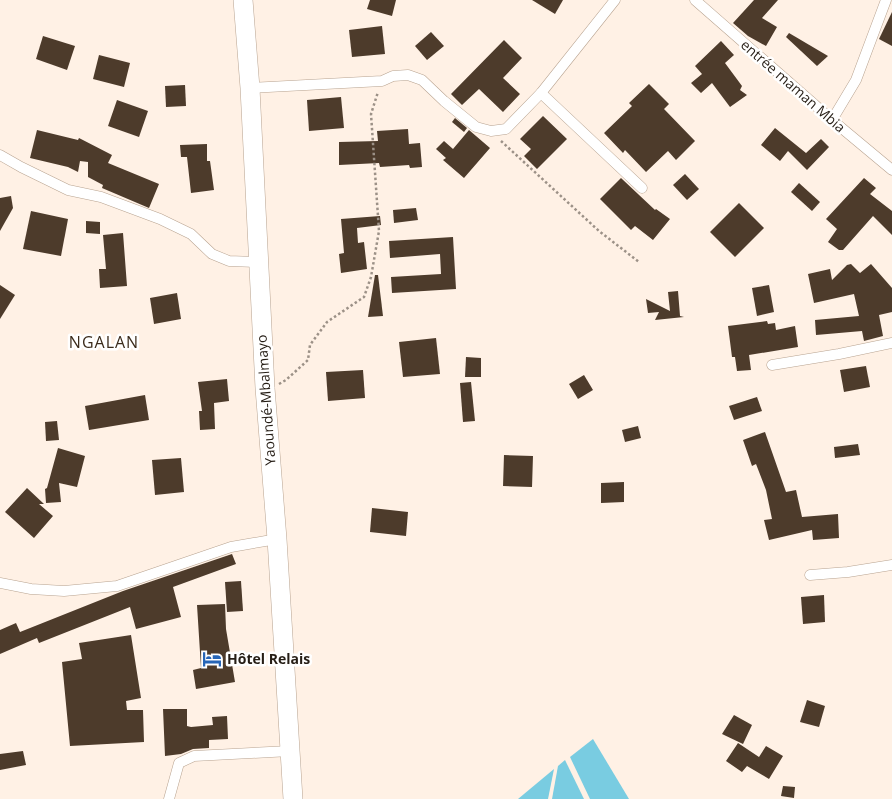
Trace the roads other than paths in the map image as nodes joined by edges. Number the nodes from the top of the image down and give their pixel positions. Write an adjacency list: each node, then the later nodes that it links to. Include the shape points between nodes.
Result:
1 (242, 0): 5 (highway, Yaoundé-Mbalmayo)
2 (615, 0): 6 (street)
3 (696, 0): 7 (street, entrée maman Mbia)
4 (886, 0): 7 (street, via 856,80)
5 (250, 88): 6 (street, via 382,81 408,75 422,80 476,127 491,132 506,129); 11 (highway, Yaoundé-Mbalmayo)
6 (541, 93): 10 (street)
7 (832, 120): 9 (street, entrée maman Mbia)
8 (0, 155): 11 (street, via 68,190 160,219 191,234 212,254 229,261)
9 (892, 170)
10 (642, 188)
11 (258, 262): 14 (highway, Yaoundé-Mbalmayo)
12 (892, 342): 13 (street)
13 (772, 365)
14 (277, 539): 17 (street, via 231,546 117,586 64,591); 18 (highway, Yaoundé-Mbalmayo)
15 (892, 565): 16 (street)
16 (810, 575)
17 (0, 583)
18 (290, 751): 19 (street, via 194,756 179,763); 20 (highway, Yaoundé-Mbalmayo)
19 (169, 799)
20 (293, 799)

